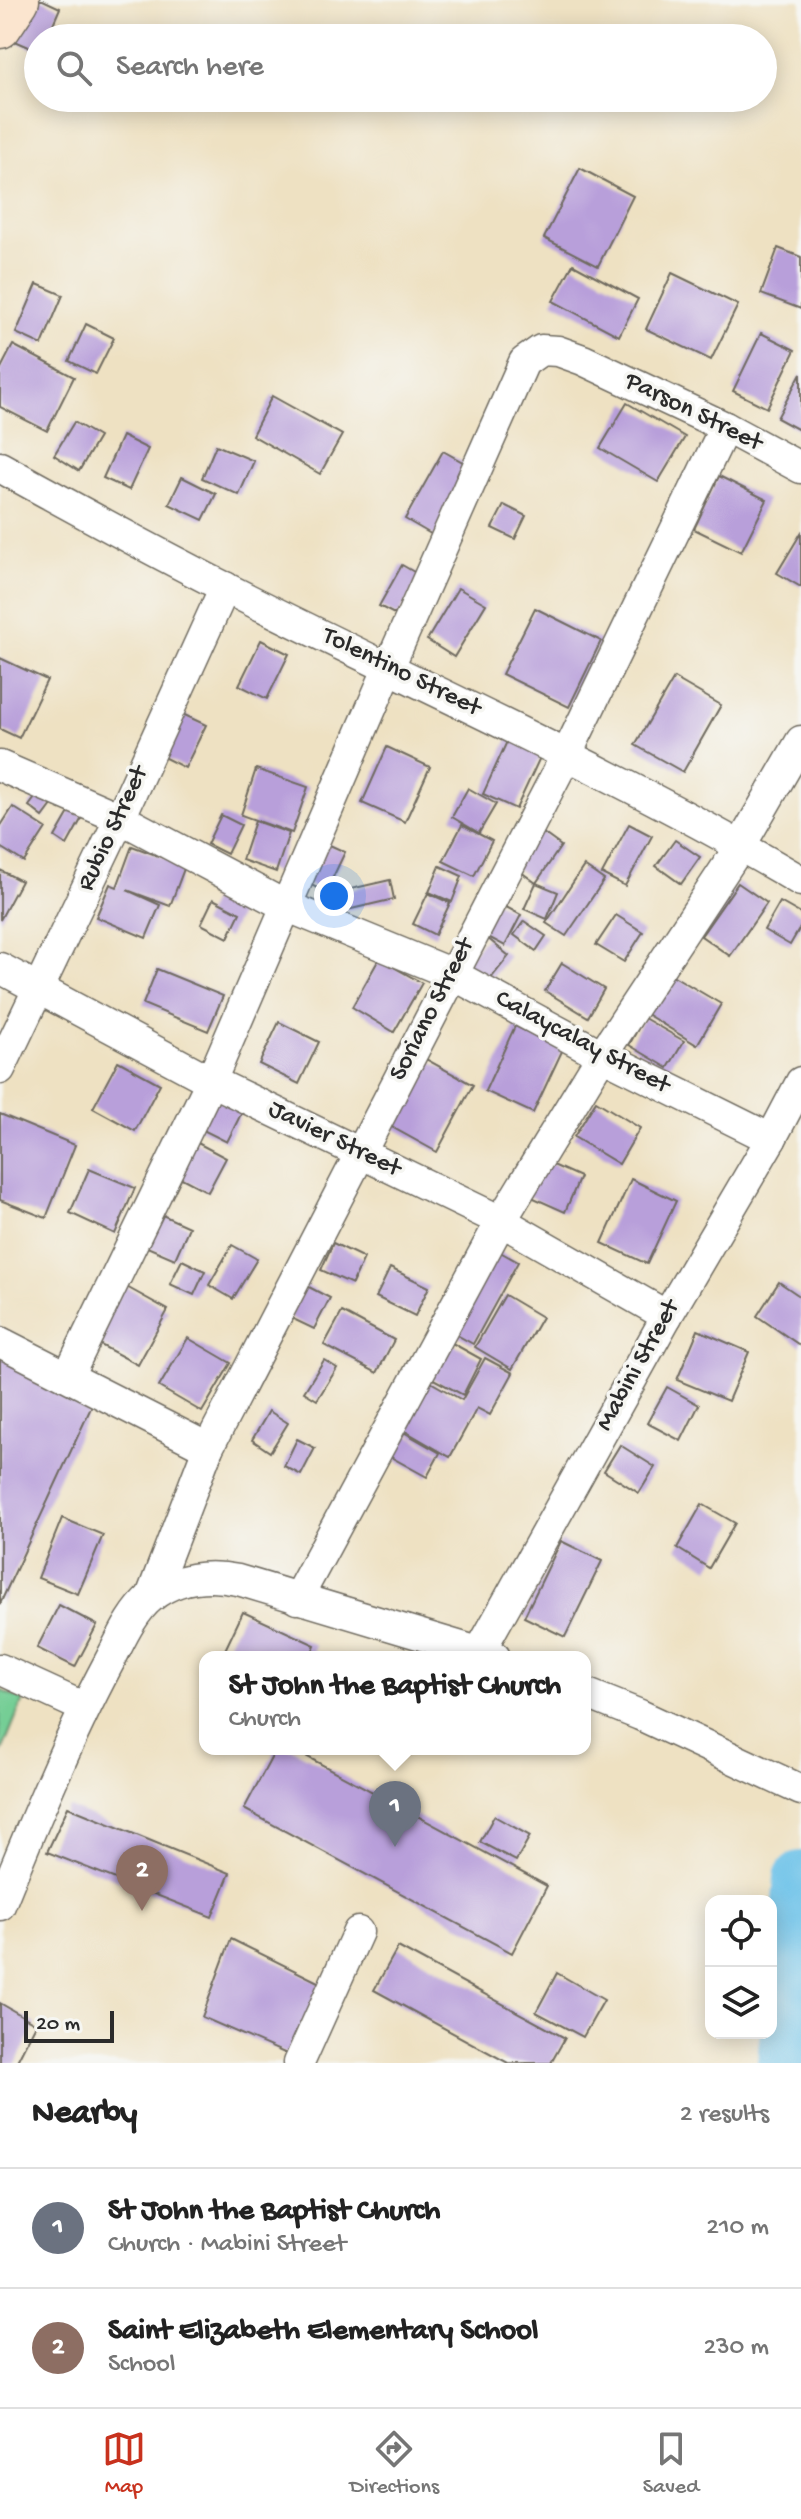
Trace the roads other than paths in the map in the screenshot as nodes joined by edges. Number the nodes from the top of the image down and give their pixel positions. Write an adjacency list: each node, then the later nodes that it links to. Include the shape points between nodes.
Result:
1 (18, 0): 2 (street)
2 (0, 27)
3 (725, 427): 5 (street, Parson Street); 7 (street, Parson Street, via 558,351 541,350 524,362); 9 (street, Soriano Street)
4 (0, 467): 6 (street, Tolentino Street)
5 (801, 468)
6 (225, 587): 7 (street, Tolentino Street); 11 (street, Rubio Street)
7 (389, 667): 9 (street, Tolentino Street); 14 (street, Parson Street)
8 (801, 741): 12 (street)
9 (567, 754): 12 (street, Tolentino Street); 16 (street, Soriano Street)
10 (0, 766): 11 (street, Calaycalay Street)
11 (120, 818): 14 (street, Calaycalay Street); 17 (street, Rubio Street)
12 (741, 845): 13 (street, Tolentino Street); 18 (street)
13 (801, 881)
14 (286, 906): 16 (street, Calaycalay Street); 20 (street, Parson Street)
15 (0, 968): 17 (street, Javier Street)
16 (452, 974): 18 (street, Calaycalay Street); 23 (street, Soriano Street)
17 (40, 988): 19 (street, Rubio Street); 20 (street, Javier Street)
18 (602, 1055): 22 (street, Calaycalay Street); 24 (street)
19 (0, 1069)
20 (211, 1081): 23 (street, Javier Street); 27 (street, Parson Street)
21 (801, 1082): 22 (street, Mabini Street)
22 (771, 1139): 25 (street, Mabini Street)
23 (360, 1151): 24 (street, Javier Street); 28 (street, Soriano Street)
24 (501, 1221): 25 (street, Javier Street); 30 (street)
25 (667, 1316): 32 (street, Mabini Street)
26 (0, 1342): 27 (street)
27 (68, 1376): 28 (street)
28 (208, 1448): 29 (street, Soriano Street)
29 (151, 1597): 30 (street, via 186,1579 214,1575); 35 (street, via 129,1625)
30 (297, 1599): 31 (street)
31 (477, 1651)
32 (489, 1651)
33 (0, 1669): 35 (street)
34 (591, 1695): 36 (street)
35 (85, 1708): 37 (street)
36 (801, 1790)
37 (0, 1905)
38 (358, 1932): 39 (street)
39 (299, 2063)

